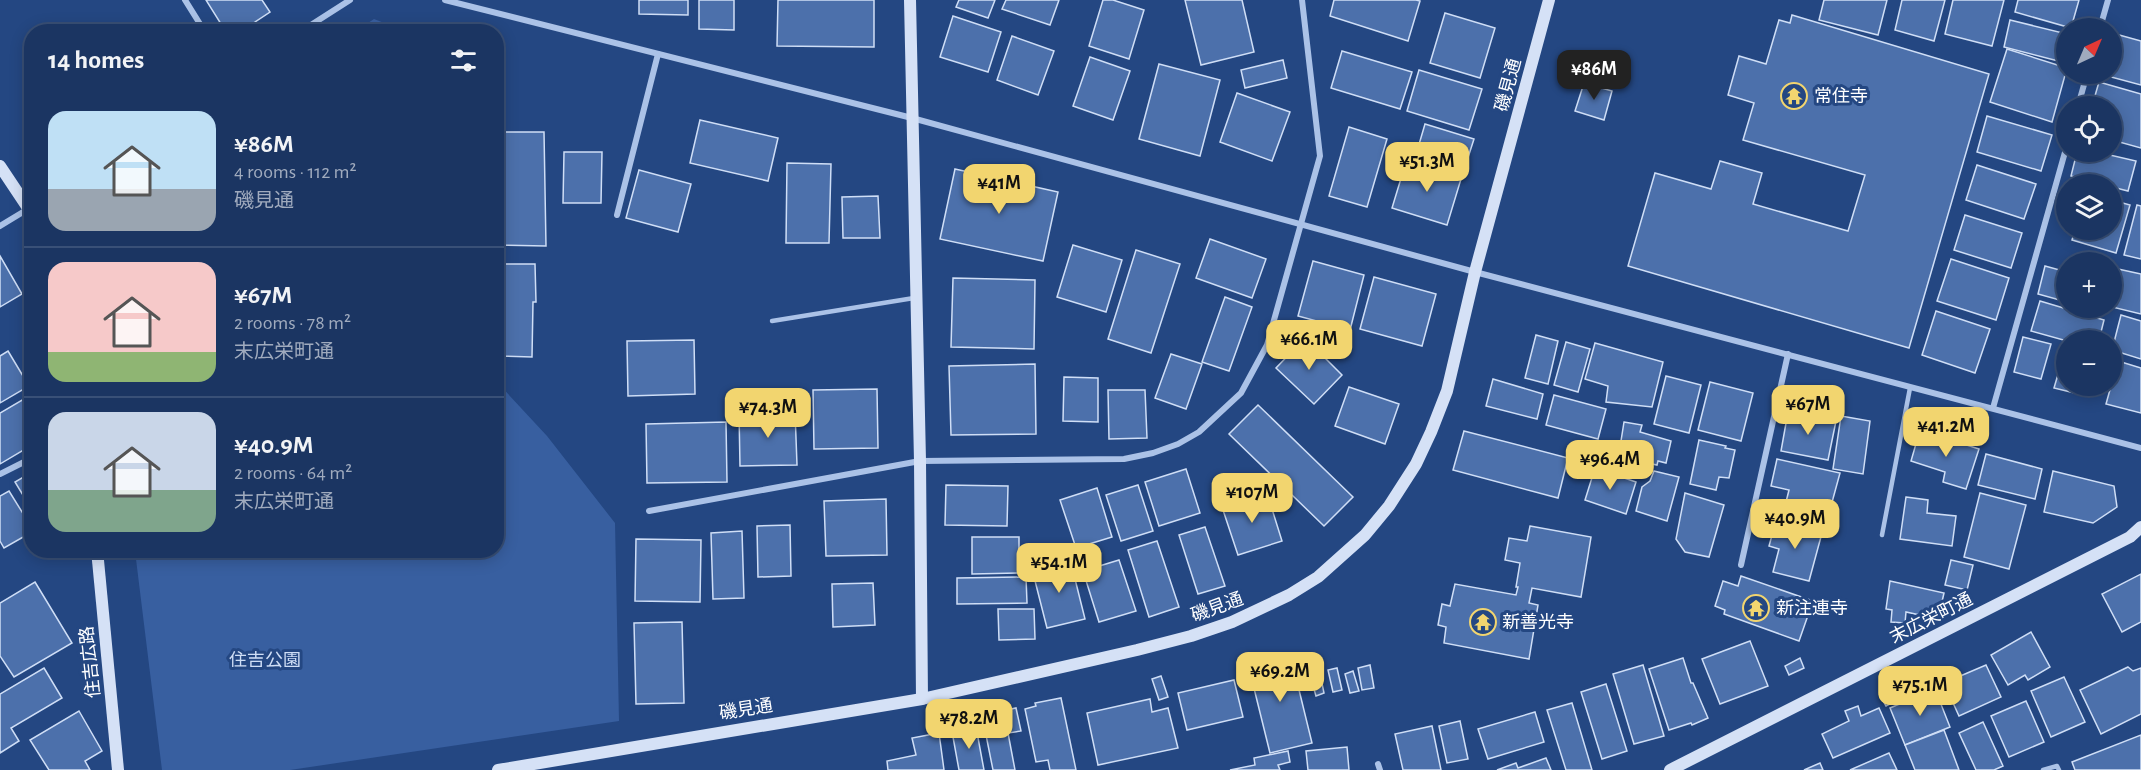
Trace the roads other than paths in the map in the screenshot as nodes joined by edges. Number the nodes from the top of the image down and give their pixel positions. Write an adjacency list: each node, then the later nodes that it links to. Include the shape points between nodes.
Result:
1 (185, 0): 9 (street)
2 (350, 0): 10 (street)
3 (445, 0): 11 (street)
4 (910, 0): 12 (street)
5 (1302, 0): 18 (street, via 1320,156)
6 (1550, 0): 20 (street, 磯見通)
7 (2108, 0): 8 (street)
8 (2103, 18)
9 (200, 24)
10 (312, 24)
11 (658, 54): 12 (street); 17 (street)
12 (912, 118): 18 (street); 21 (street)
13 (2062, 162): 25 (street)
14 (0, 166): 15 (street)
15 (24, 201)
16 (24, 213): 19 (street)
17 (617, 215)
18 (1302, 225): 20 (street); 27 (street, via 1267,345 1241,393 1199,432 1154,453 1124,459)
19 (0, 226)
20 (1475, 272): 23 (street); 35 (street, 磯見通, via 1447,391 1416,464 1365,535 1318,577 1261,610 1191,636)
21 (917, 297): 22 (lane); 27 (street)
22 (772, 321)
23 (1788, 354): 24 (street); 34 (street)
24 (1910, 388): 25 (street); 32 (lane)
25 (1993, 408): 26 (street)
26 (2141, 448)
27 (920, 461): 30 (street); 35 (street)
28 (24, 462): 29 (street)
29 (0, 474)
30 (648, 511)
31 (2141, 527): 38 (street, 末広栄町通, via 2130,537)
32 (1882, 535)
33 (98, 558): 36 (street, 住吉広路)
34 (1741, 565)
35 (922, 699): 37 (street, 磯見通)
36 (118, 770)
37 (498, 770)
38 (1670, 770)
39 (2043, 770): 40 (lane, via 2057,766)
40 (2059, 770)

